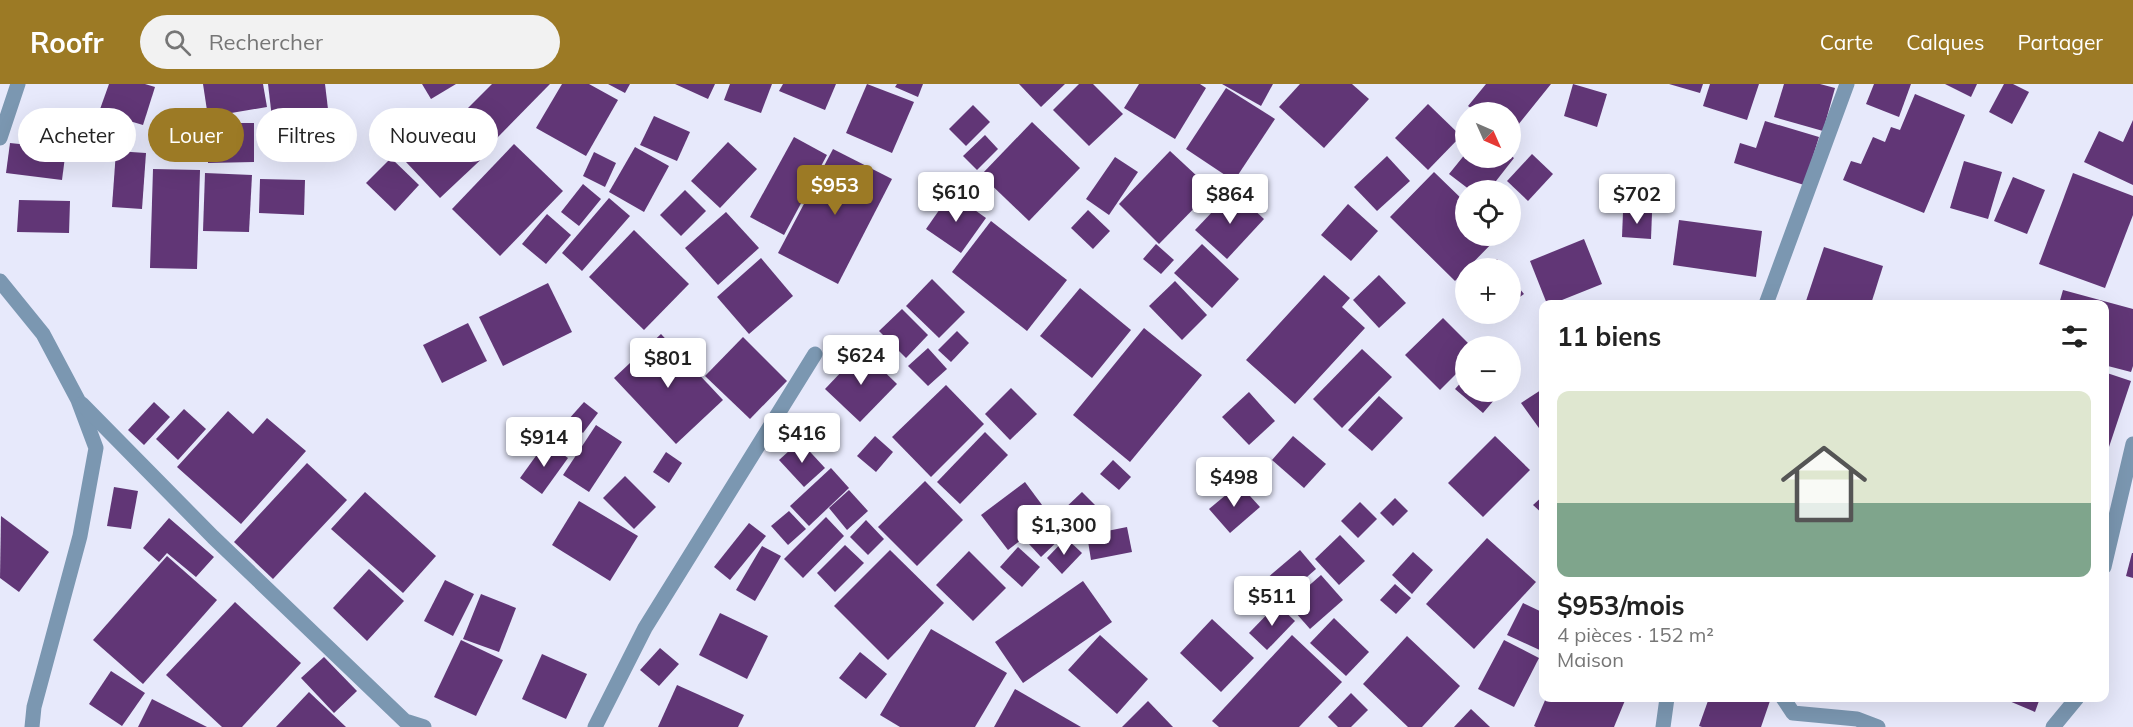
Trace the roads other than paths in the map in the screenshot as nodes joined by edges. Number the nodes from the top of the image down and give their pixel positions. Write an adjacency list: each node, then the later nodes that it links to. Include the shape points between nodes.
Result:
1 (18, 84): 3 (street)
2 (1847, 84): 5 (street)
3 (0, 138)
4 (0, 281): 7 (street, via 43,334)
5 (1767, 300)
6 (815, 354): 15 (street, via 645,628)
7 (78, 400): 13 (street, via 96,448 80,536); 14 (street, via 405,722)
8 (2133, 444): 9 (street)
9 (2109, 546)
10 (1666, 702): 16 (street)
11 (1786, 702): 17 (street, via 1793,713 1857,719)
12 (2075, 702): 18 (street)
13 (32, 727)
14 (424, 727)
15 (595, 727)
16 (1663, 727)
17 (1878, 727)
18 (2053, 727)

